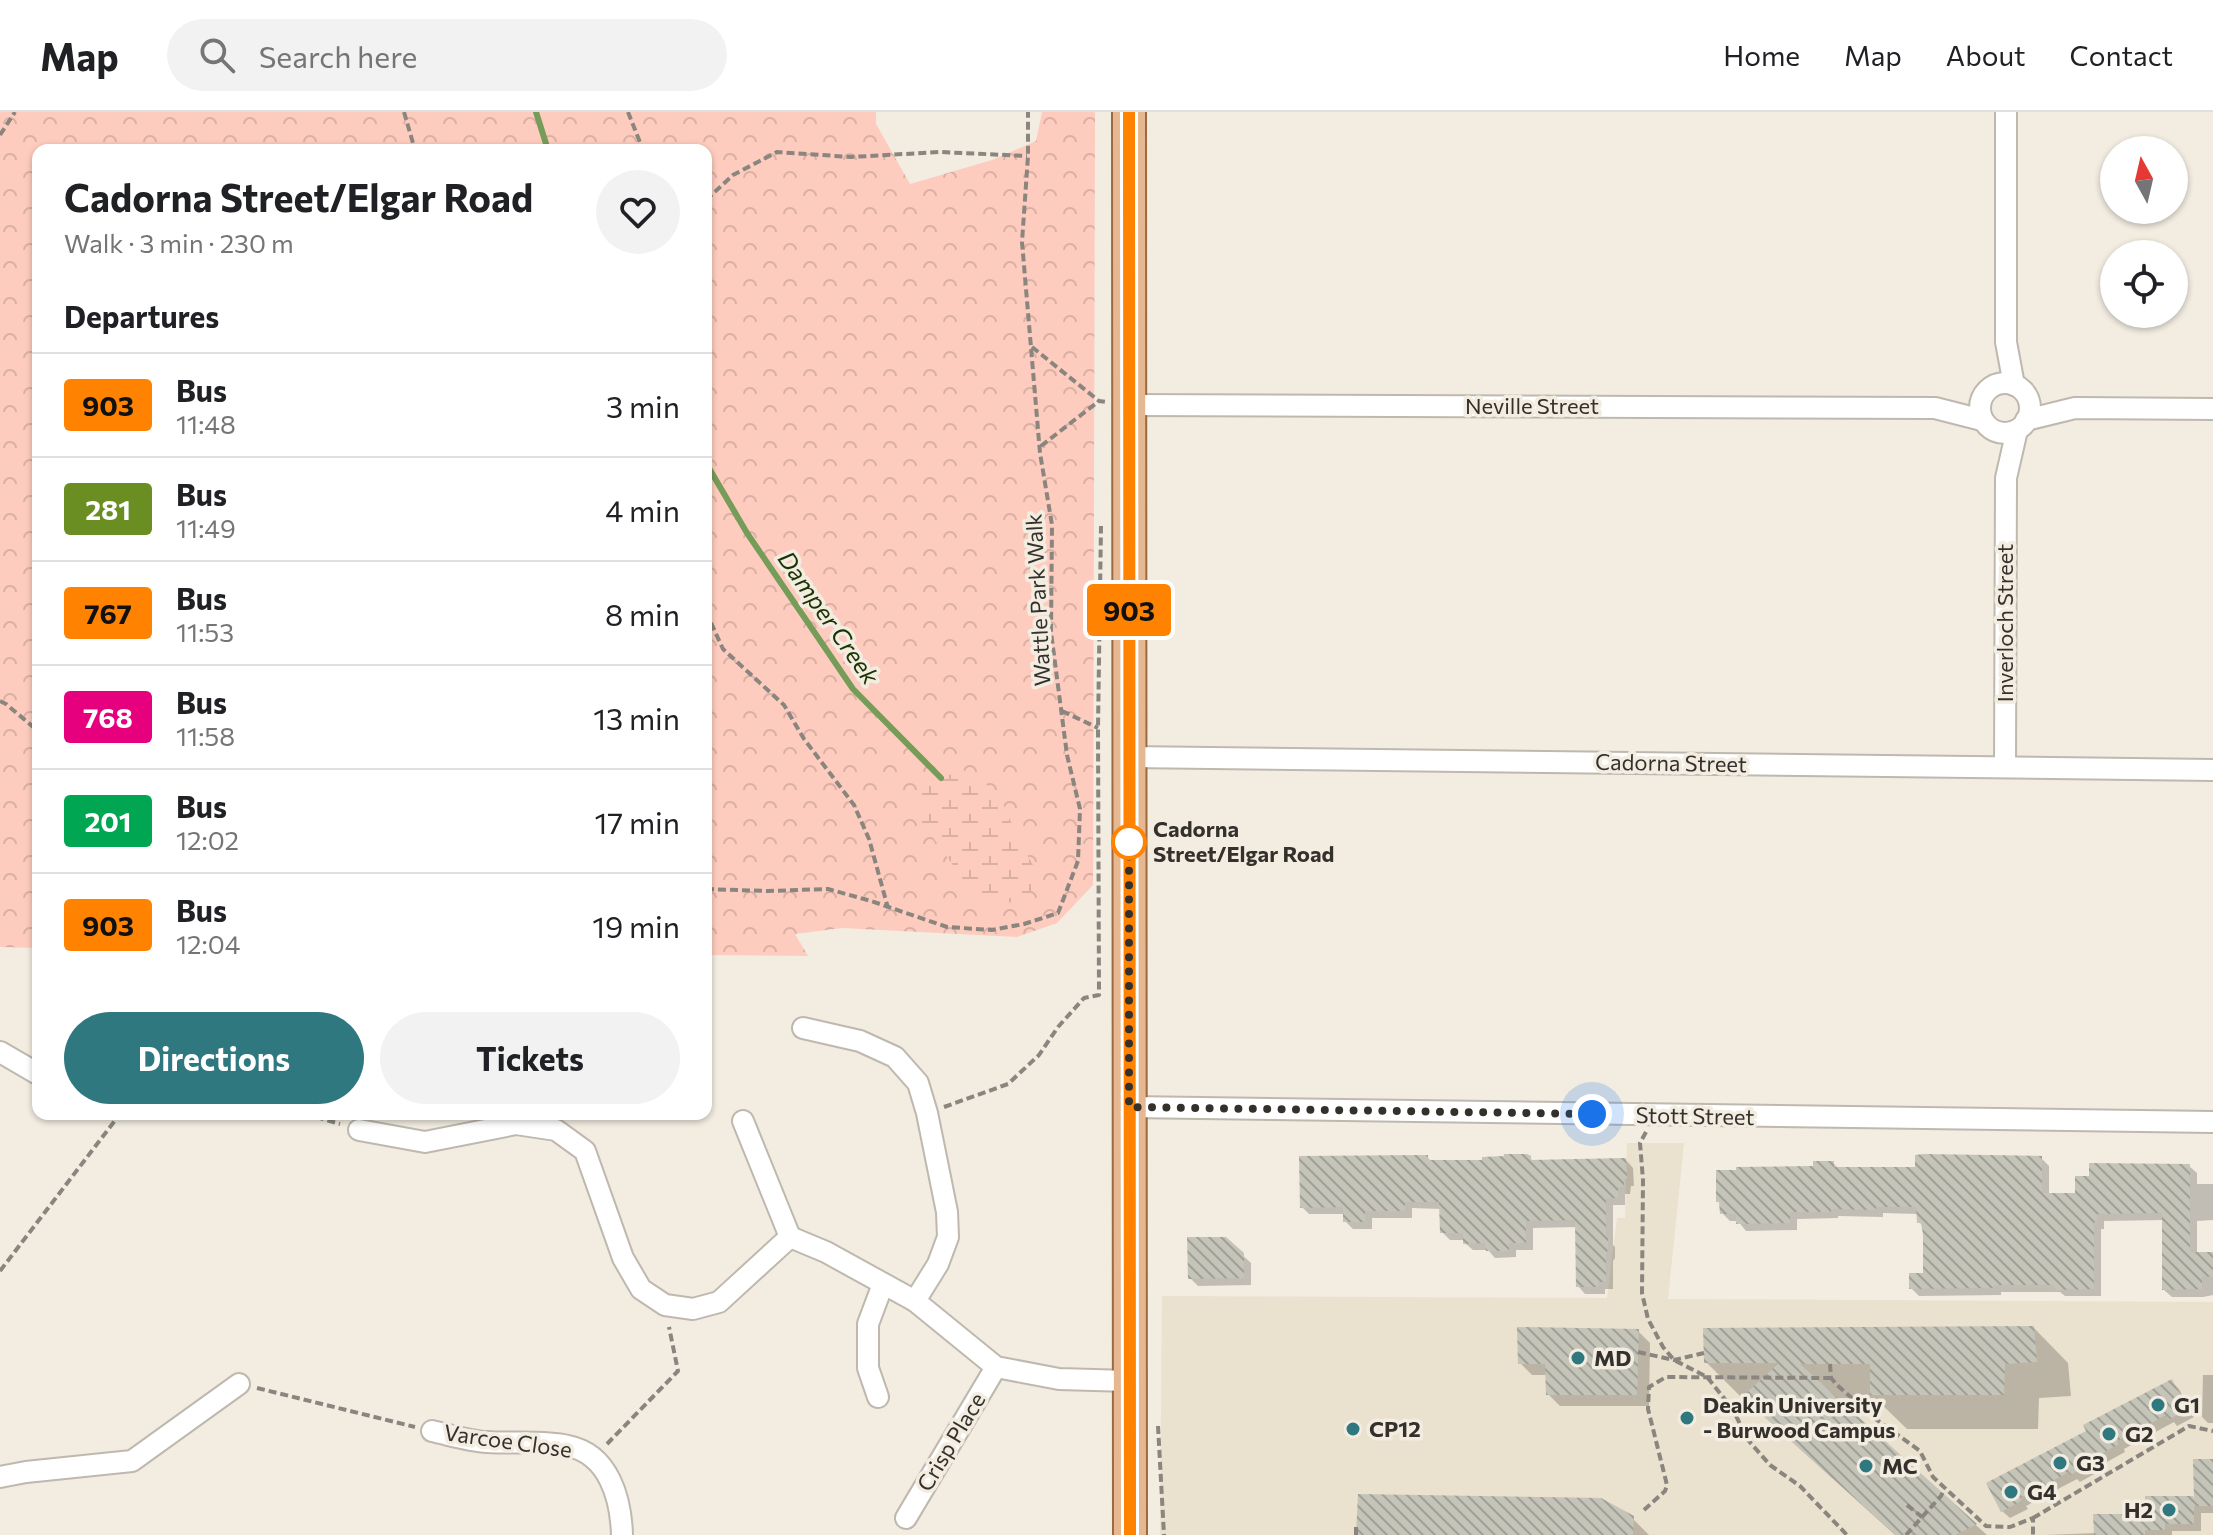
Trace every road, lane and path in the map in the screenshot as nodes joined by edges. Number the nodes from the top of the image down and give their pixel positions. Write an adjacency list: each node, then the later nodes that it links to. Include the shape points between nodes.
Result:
1 (15, 112): 7 (path)
2 (404, 112): 8 (path)
3 (628, 112): 9 (path)
4 (1028, 112): 10 (path, Wattle Park Walk)
5 (1129, 112): 16 (main road)
6 (2006, 112): 12 (street)
7 (0, 135)
8 (413, 144)
9 (641, 144)
10 (1028, 156): 11 (path, via 777,152 733,175); 13 (path, Wattle Park Walk, via 1022,242)
11 (712, 194)
12 (2006, 342): 14 (street); 15 (street)
13 (1032, 347): 16 (path); 22 (path, Wattle Park Walk)
14 (2020, 389): 15 (street, via 2007,383); 18 (street); 21 (street, via 2030,407)
15 (1988, 390): 17 (street, Neville Street); 20 (street, via 1980,405)
16 (1114, 403): 17 (street, Neville Street); 22 (path); 30 (main road)
17 (1935, 408): 20 (street, Neville Street)
18 (2075, 408): 19 (street); 21 (street)
19 (2213, 409)
20 (1988, 425): 21 (street, via 2002,433); 23 (street, Inverloch Street)
21 (2022, 425): 23 (street, Inverloch Street)
22 (1040, 447): 27 (path, Wattle Park Walk, via 1052,525 1051,632)
23 (2006, 478): 31 (street, Inverloch Street)
24 (1101, 526): 29 (path)
25 (712, 625): 34 (path, via 723,649 784,705 854,805)
26 (0, 701): 28 (path)
27 (1061, 710): 29 (path); 34 (path, Wattle Park Walk, via 1080,809 1078,861 1058,913 992,930 947,927)
28 (32, 726)
29 (1098, 728): 30 (path); 39 (path, via 1099,995 1084,998 1039,1055 1008,1084)
30 (1129, 750): 31 (street, Cadorna Street); 38 (main road)
31 (2005, 767): 32 (street, Cadorna Street)
32 (2213, 770)
33 (712, 889): 34 (path, Wattle Park Walk, via 828,889)
34 (888, 908)
35 (803, 1028): 39 (street, via 860,1041 895,1057 918,1083)
36 (0, 1052): 37 (street)
37 (32, 1071)
38 (1129, 1107): 40 (street, Stott Street); 58 (main road)
39 (927, 1113): 49 (street, via 948,1237)
40 (1654, 1115): 44 (street, Stott Street); 53 (path, via 1640,1143 1642,1293 1653,1331)
41 (115, 1120): 47 (path)
42 (326, 1120): 45 (path)
43 (743, 1121): 46 (street)
44 (2213, 1122)
45 (359, 1130): 50 (street, via 425,1142 516,1124 556,1130 585,1151 623,1258 641,1289)
46 (790, 1237): 48 (street); 50 (street, via 719,1302 693,1309)
47 (0, 1271)
48 (883, 1284): 49 (street); 60 (street, via 868,1324 868,1368)
49 (915, 1301): 55 (street)
50 (665, 1305): 64 (path, via 678,1371)
51 (1638, 1352): 53 (path)
52 (1704, 1353): 53 (path)
53 (1674, 1360): 56 (path)
54 (1830, 1364): 57 (path)
55 (996, 1367): 58 (street, via 1059,1379); 70 (street, Crisp Place)
56 (1707, 1377): 57 (path); 68 (path, via 1666,1377 1649,1387 1648,1409 1667,1485); 77 (path, via 1770,1465 1800,1486)
57 (1831, 1378): 66 (path, via 1920,1451)
58 (1129, 1381): 74 (main road)
59 (239, 1384): 62 (path); 65 (street, via 132,1461)
60 (878, 1397)
61 (1158, 1413): 75 (path)
62 (432, 1431): 64 (street, Varcoe Close, via 483,1442 569,1446)
63 (2213, 1431): 71 (path, via 2189,1426)
64 (594, 1456): 73 (street, Varcoe Close, via 612,1483)
65 (0, 1477)
66 (1944, 1489): 69 (path); 71 (path, via 1986,1526 2010,1527)
67 (1907, 1505): 69 (path)
68 (1644, 1510)
69 (1922, 1517): 78 (path)
70 (906, 1518)
71 (2033, 1518): 79 (path)
72 (1356, 1527): 76 (path)
73 (622, 1535)
74 (1130, 1535)
75 (1164, 1535)
76 (1356, 1535)
77 (1847, 1535)
78 (1906, 1535)
79 (2033, 1535)

